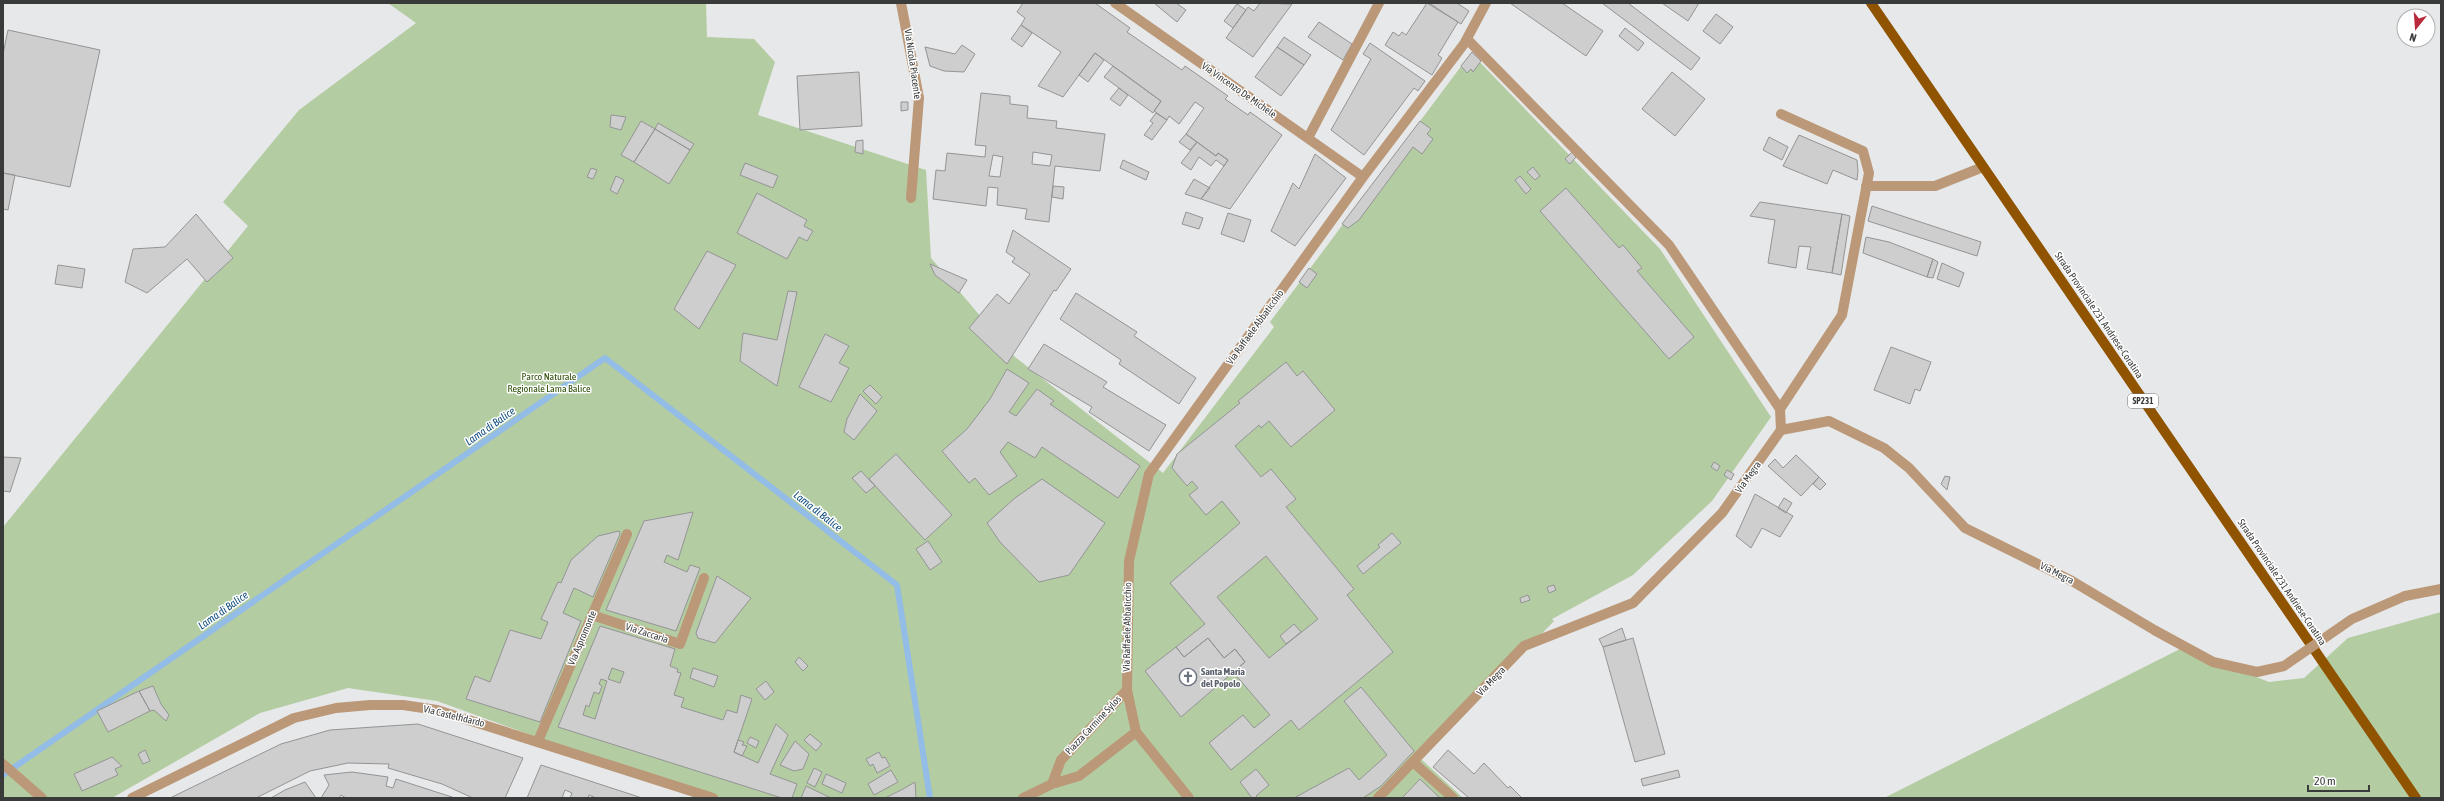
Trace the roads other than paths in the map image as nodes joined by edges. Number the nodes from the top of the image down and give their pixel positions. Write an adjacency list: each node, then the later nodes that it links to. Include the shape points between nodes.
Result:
1 (901, 3): 12 (street, Via Nicola Piacente, via 919,98)
2 (1115, 3): 8 (street, Via Vincenzo De Michele)
3 (1379, 3): 8 (street)
4 (1486, 3): 6 (street, Via Raffaele Abbaticchio)
5 (1871, 3): 9 (main road, Strada Provinciale 231 Andriese-Coratina / SP231)
6 (1467, 39): 10 (street, Via Raffaele Abbaticchio); 13 (street, via 1669,245)
7 (1781, 114): 11 (street, via 1862,151 1869,173)
8 (1308, 138): 10 (street, Via Vincenzo De Michele)
9 (1983, 167): 11 (street, via 1936,186); 32 (main road, Strada Provinciale 231 Andriese-Coratina / SP231)
10 (1363, 177): 19 (street, Via Raffaele Abbaticchio, via 1149,474 1129,561)
11 (1866, 186): 13 (street, via 1842,315)
12 (910, 198)
13 (1780, 409): 14 (street)
14 (1781, 430): 17 (street, Via Megra, bridge, via 1830,421 1884,448 1909,468 1965,528 2072,581 2213,662 2257,672 2284,666 2352,619 2405,596); 22 (street, Via Megra, via 1722,513 1633,603 1524,646)
15 (627, 534): 18 (street, Via Aspromonte)
16 (704, 578): 18 (street, Via Zaccaria, via 680,644)
17 (2441, 589)
18 (592, 615): 21 (street, Via Aspromonte)
19 (1127, 690): 20 (street, Piazza Carmine Sylos); 24 (street, Piazza Carmine Sylos, via 1061,760)
20 (1136, 732): 24 (street, via 1079,776); 29 (street, Piazza Carmine Sylos)
21 (538, 741): 26 (street, Via Castelfidardo, via 437,710 404,705 336,708 294,718); 27 (street, Via Castelfidardo)
22 (1413, 762): 30 (street, Via Megra); 31 (street)
23 (3, 764): 25 (street)
24 (1052, 784): 28 (street)
25 (42, 798)
26 (132, 798)
27 (713, 798)
28 (1022, 798)
29 (1189, 798)
30 (1378, 798)
31 (1453, 798)
32 (2416, 798)

